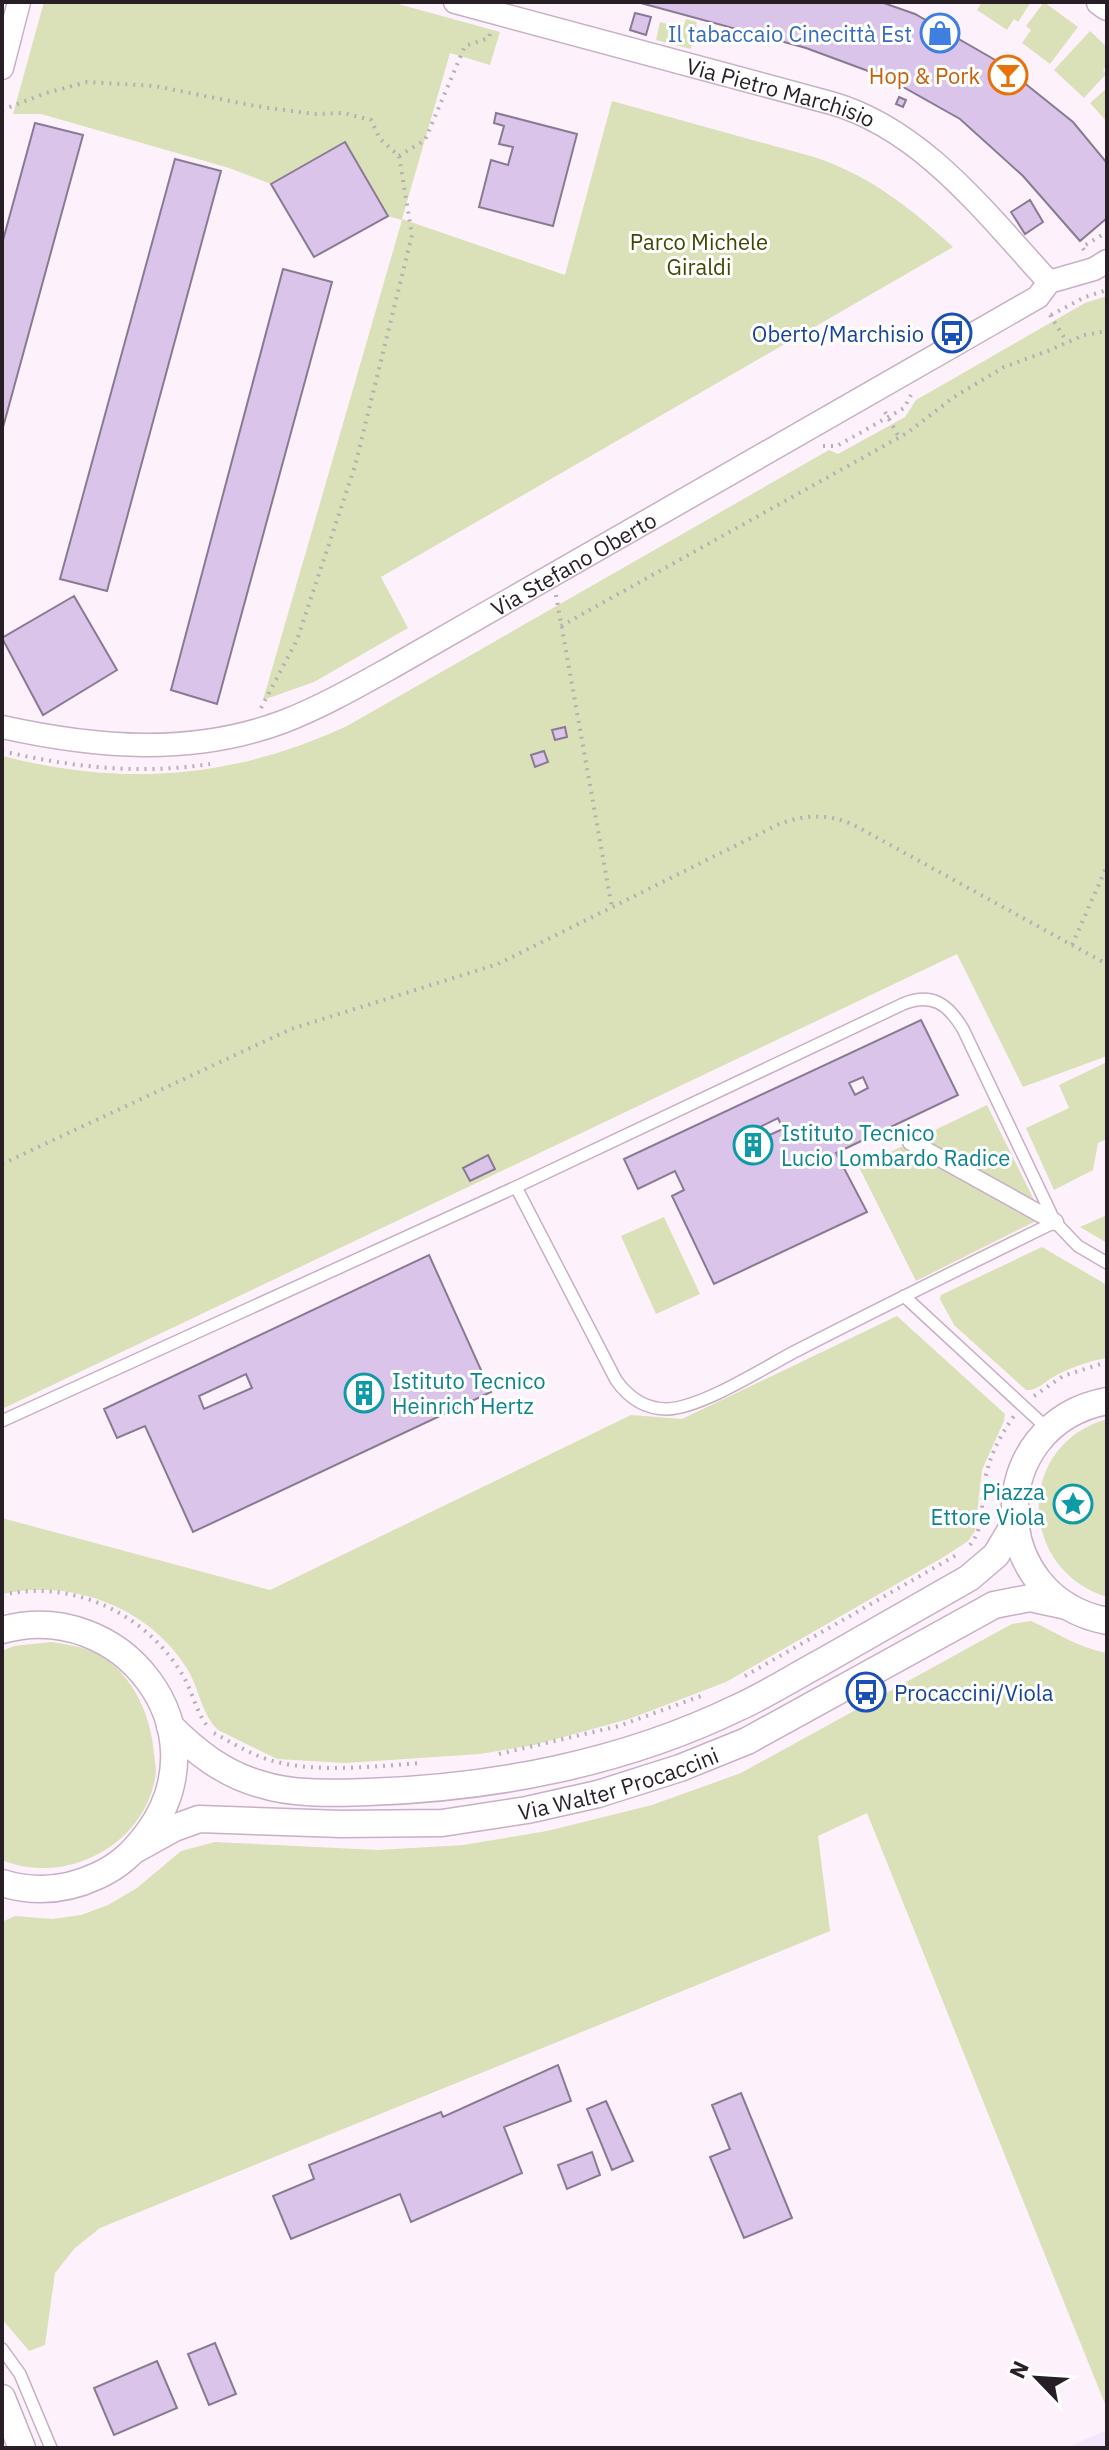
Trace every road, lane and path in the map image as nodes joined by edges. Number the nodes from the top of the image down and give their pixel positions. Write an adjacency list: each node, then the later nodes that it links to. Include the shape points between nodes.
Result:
1 (19, 2): 6 (street)
2 (455, 2): 5 (street, Via Pietro Marchisio)
3 (1100, 2): 4 (street)
4 (1107, 7)
5 (498, 14): 8 (path, via 489,38 465,46 425,140); 12 (street, Via Pietro Marchisio, via 863,115 944,172)
6 (2, 68)
7 (2, 110): 8 (path, via 87,82 155,86 255,106 371,120 380,139)
8 (399, 156): 21 (path, via 412,235 355,466 297,640)
9 (1107, 232): 10 (path)
10 (1082, 247)
11 (1103, 265): 12 (street, Via Stefano Oberto)
12 (1049, 282): 18 (street, Via Stefano Oberto, via 1038,297)
13 (1107, 290): 15 (path, via 1050,315)
14 (1107, 331): 15 (path)
15 (1067, 342): 17 (path, via 998,370)
16 (885, 412): 17 (path)
17 (899, 437): 19 (path)
18 (552, 573): 19 (path); 21 (street, Via Stefano Oberto, via 334,699)
19 (561, 626): 23 (path)
20 (2, 727): 21 (street, Via Stefano Oberto, via 133,746 192,744)
21 (245, 733)
22 (1107, 866): 24 (path)
23 (612, 908): 24 (path, via 775,826 816,815 854,825); 27 (path, via 498,964 291,1029)
24 (1072, 945): 25 (path)
25 (1107, 964)
26 (911, 1142): 29 (street)
27 (2, 1164)
28 (516, 1187): 29 (lane, via 903,1004 927,998 949,1009 963,1029); 31 (lane, via 616,1380 630,1397 648,1406 679,1407 707,1397); 36 (lane)
29 (1055, 1222): 30 (lane, via 1078,1246); 31 (lane)
30 (1107, 1263)
31 (904, 1296): 37 (lane)
32 (1107, 1362): 33 (path, via 1054,1381)
33 (1029, 1400)
34 (1107, 1401): 37 (street, via 1074,1412)
35 (1014, 1416): 43 (path, via 992,1453 981,1527 971,1544)
36 (2, 1421)
37 (1049, 1430): 38 (street, via 1021,1473)
38 (1015, 1523): 40 (street, via 1020,1550 1032,1572); 45 (street, Via Walter Procaccini, via 996,1555 969,1578 755,1699 584,1763 459,1786 300,1790 264,1786 226,1770)
39 (2, 1595): 47 (path, via 27,1591 82,1597 147,1630 182,1674 205,1724 269,1760 332,1767)
40 (1067, 1606): 41 (street); 48 (street, Via Walter Procaccini, via 1030,1598 994,1605 747,1741 581,1799 442,1823 199,1819)
41 (1107, 1621)
42 (2, 1630): 45 (street, Via Walter Procaccini, via 63,1625 104,1640 153,1684)
43 (741, 1678)
44 (702, 1696): 46 (path, via 619,1726)
45 (170, 1726): 48 (street, Via Walter Procaccini, via 171,1787 165,1806)
46 (495, 1755)
47 (425, 1763)
48 (136, 1849): 50 (street, Via Walter Procaccini, via 90,1879)
49 (2, 1883): 50 (street, Via Walter Procaccini)
50 (35, 1890): 51 (street)
51 (2, 1903)
52 (2, 2349): 55 (lane, via 27,2387)
53 (2, 2398): 54 (street)
54 (22, 2448)
55 (51, 2448)

